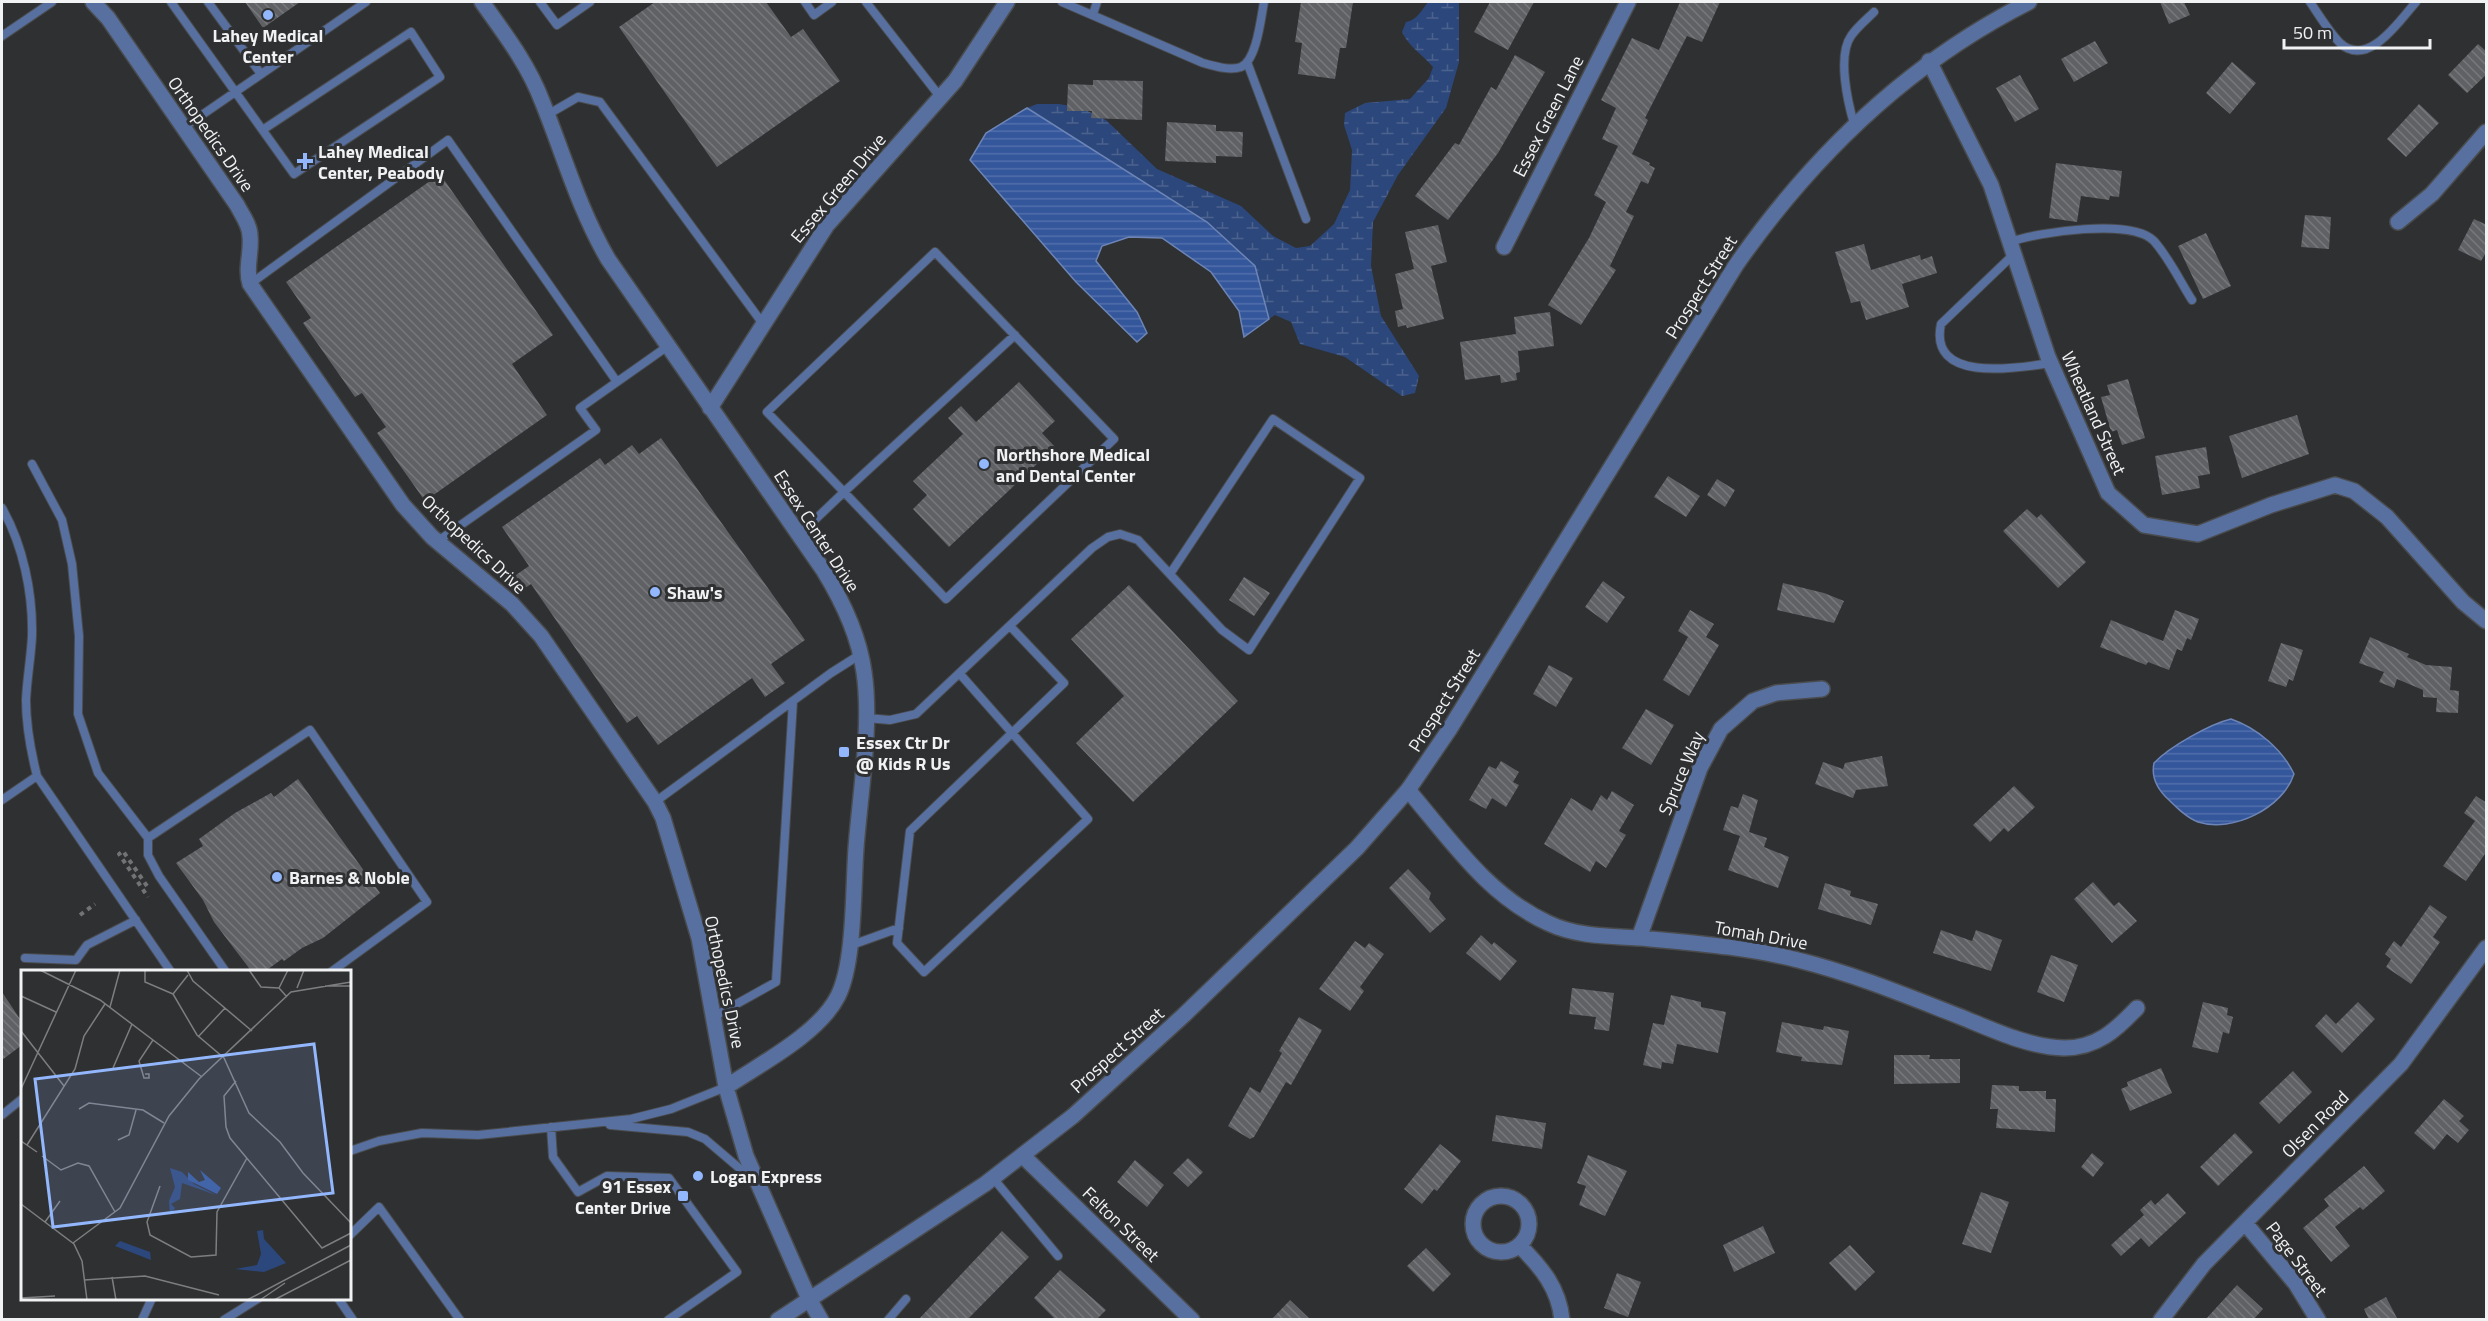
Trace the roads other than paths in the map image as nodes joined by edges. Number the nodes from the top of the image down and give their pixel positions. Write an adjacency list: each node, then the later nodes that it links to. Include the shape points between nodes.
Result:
1 (52, 2): 22 (lane)
2 (93, 2): 30 (street, Orthopedics Drive)
3 (171, 2): 26 (lane)
4 (208, 2): 25 (lane)
5 (366, 2): 25 (lane)
6 (482, 2): 28 (street, Essex Center Drive, via 518,53)
7 (540, 2): 8 (lane, via 557,25)
8 (590, 2)
9 (805, 2): 10 (lane, via 814,15)
10 (832, 2)
11 (866, 2): 27 (lane)
12 (1007, 2): 27 (street, Essex Green Drive)
13 (1062, 2): 21 (lane)
14 (1097, 2): 21 (lane)
15 (1264, 2): 24 (lane)
16 (1628, 2): 35 (street, Essex Green Lane)
17 (2029, 2): 23 (street, Prospect Street)
18 (2310, 2): 19 (lane, via 2341,44 2357,51 2375,46)
19 (2416, 2)
20 (1874, 12): 29 (lane, via 1849,38 1845,60 1847,100)
21 (1093, 14): 24 (lane, via 1203,63 1223,68 1240,67)
22 (2, 36)
23 (1929, 61): 29 (street, Prospect Street); 36 (street, Wheatland Street, via 1990,185)
24 (1247, 62): 33 (lane)
25 (261, 74): 26 (lane)
26 (237, 91): 30 (lane); 31 (lane)
27 (941, 98): 39 (street, Essex Green Drive, via 827,225)
28 (548, 115): 39 (lane, via 578,97 600,102); 41 (street, Essex Center Drive, via 593,234)
29 (1854, 124): 60 (street, Prospect Street, via 1787,195 1736,266)
30 (183, 128): 37 (street, Orthopedics Drive, via 247,223)
31 (264, 129): 31 (lane, via 411,32 440,77 294,174)
32 (2487, 132): 34 (street, via 2432,194)
33 (1306, 219)
34 (2398, 222)
35 (1504, 247)
36 (2012, 248): 38 (lane, via 2046,232 2136,232 2153,240); 42 (street, Wheatland Street); 42 (lane, via 1941,324 1940,342 1952,360 1962,365 2001,370)
37 (250, 284): 43 (lane, via 448,140); 49 (street, Orthopedics Drive, via 403,505)
38 (2192, 300)
39 (763, 324): 44 (street, Essex Green Drive)
40 (1015, 335): 46 (lane); 46 (lane, via 935,252 766,412); 46 (lane, via 1114,439 946,599)
41 (668, 346): 43 (lane); 44 (street, Essex Center Drive)
42 (2051, 363): 51 (street, Wheatland Street, via 2108,493 2144,525 2198,534 2271,504 2335,485 2354,491 2380,512 2463,602)
43 (617, 382): 49 (lane, via 580,408 596,430)
44 (710, 408): 48 (street, Essex Center Drive)
45 (32, 464): 63 (lane, via 62,520 72,564 79,636 78,714 98,773)
46 (844, 492): 48 (lane)
47 (2, 508): 59 (lane, via 20,551 31,609 26,700)
48 (800, 534): 53 (street, Essex Center Drive, via 837,592)
49 (438, 541): 62 (street, Orthopedics Drive, via 512,604 541,636)
50 (1170, 574): 50 (lane, via 1273,419 1360,478 1249,650 1222,630); 52 (lane, via 1138,540 1120,534 1108,537)
51 (2487, 621)
52 (1010, 626): 54 (lane); 58 (lane, via 1064,683)
53 (861, 654): 56 (lane); 57 (street, Essex Center Drive)
54 (960, 674): 57 (lane, via 916,714 890,720); 58 (lane)
55 (1822, 689): 66 (street, Spruce Way, via 1776,693 1753,701 1721,729 1700,768)
56 (793, 701): 62 (lane); 74 (lane, via 776,982)
57 (866, 718): 67 (street, Essex Center Drive)
58 (1012, 733): 65 (lane, via 910,831); 65 (lane, via 1088,819 924,972 897,944)
59 (37, 777): 61 (lane); 64 (lane)
60 (1408, 790): 66 (street, Tomah Drive, via 1474,869 1527,912 1571,931); 81 (street, Prospect Street, via 1357,848 1184,1015)
61 (2, 800)
62 (655, 802): 74 (street, Orthopedics Drive, via 699,938)
63 (148, 838): 71 (lane, via 148,855 159,876); 72 (lane, via 309,730 427,902)
64 (136, 920): 69 (lane, via 87,945 76,960); 70 (lane)
65 (899, 928): 67 (lane)
66 (1639, 938): 73 (street, Tomah Drive, via 1753,951 1838,971 2043,1046 2083,1046 2102,1040)
67 (849, 947): 75 (street, Essex Center Drive, via 838,996 822,1018)
68 (2487, 948): 84 (street, Olsen Road, via 2401,1065)
69 (25, 958)
70 (170, 970)
71 (225, 970)
72 (334, 970)
73 (2137, 1008)
74 (715, 1016): 75 (street, Orthopedics Drive)
75 (726, 1087): 78 (lane, via 671,1109); 83 (street)
76 (21, 1100): 77 (lane)
77 (2, 1115)
78 (593, 1125): 79 (lane); 83 (lane, via 687,1132 705,1139)
79 (551, 1127): 80 (lane, via 478,1135 422,1133); 97 (lane, via 553,1156 578,1192 607,1176 669,1178 738,1272)
80 (351, 1151)
81 (1023, 1156): 82 (street, Prospect Street); 101 (street, Felton Street)
82 (993, 1178): 87 (lane); 88 (street, Prospect Street)
83 (757, 1184): 88 (street)
84 (2245, 1222): 103 (street, Olsen Road, via 2204,1264); 104 (street, Page Street, via 2296,1284)
85 (351, 1234): 96 (lane, via 379,1207)
86 (1520, 1245): 102 (street, via 1553,1284)
87 (1058, 1256)
88 (808, 1299): 98 (street, Prospect Street); 99 (street)
89 (906, 1299): 100 (lane)
90 (152, 1300): 93 (lane)
91 (257, 1300): 94 (lane)
92 (339, 1300): 95 (lane)
93 (142, 1320)
94 (224, 1320)
95 (353, 1320)
96 (460, 1320)
97 (668, 1320)
98 (778, 1320)
99 (821, 1320)
100 (888, 1320)
101 (1191, 1320)
102 (1562, 1320)
103 (2161, 1320)
104 (2318, 1320)

